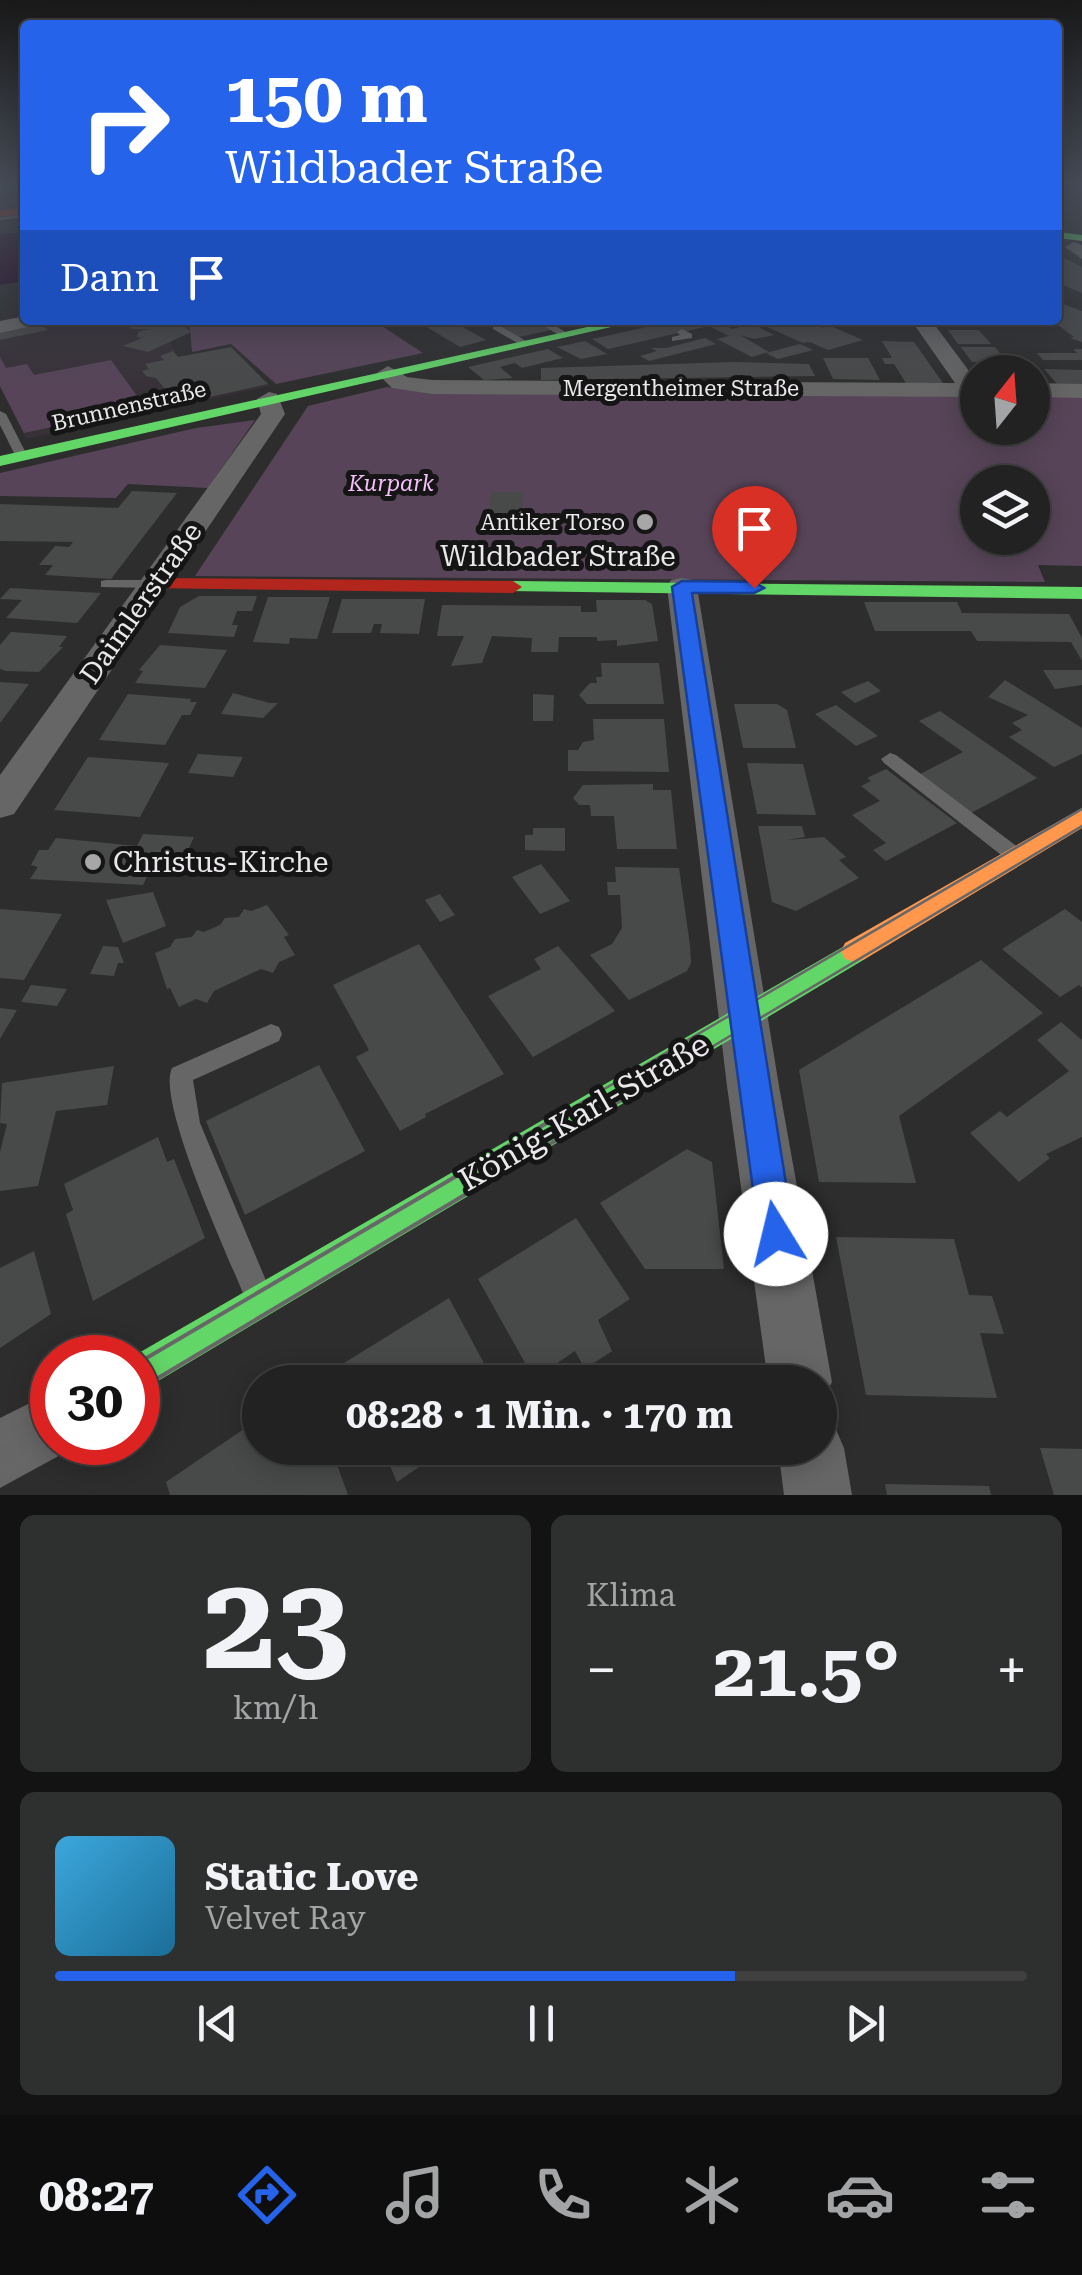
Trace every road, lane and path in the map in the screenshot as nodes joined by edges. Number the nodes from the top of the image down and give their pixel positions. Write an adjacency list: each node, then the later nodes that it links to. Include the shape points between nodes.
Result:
1 (547, 325): 5 (lane)
2 (614, 325): 5 (street, Brunnenstraße)
3 (926, 325): 7 (street)
4 (496, 327): 6 (lane)
5 (565, 336): 6 (street, Brunnenstraße)
6 (526, 344): 8 (street, Brunnenstraße)
7 (960, 371)
8 (388, 373): 9 (street, Mergentheimer Straße, via 400,383 432,387); 12 (street, Brunnenstraße)
9 (960, 390)
10 (1050, 390): 11 (street)
11 (1082, 391)
12 (268, 399): 14 (street, Brunnenstraße); 16 (street, Daimlerstraße, via 273,414)
13 (0, 414): 14 (lane)
14 (11, 459)
15 (106, 584): 16 (lane)
16 (154, 584): 17 (street, Wildbader Straße); 20 (street, Daimlerstraße)
17 (682, 587): 18 (street, Wildbader Straße); 23 (street)
18 (1082, 592)
19 (890, 759): 22 (lane)
20 (0, 804)
21 (1082, 817): 22 (street, König-Karl-Straße)
22 (1017, 856): 23 (street, König-Karl-Straße)
23 (743, 1018): 25 (street, König-Karl-Straße); 27 (street)
24 (271, 1034): 25 (lane, via 180,1075 188,1123)
25 (260, 1303): 26 (street, König-Karl-Straße)
26 (160, 1361)
27 (797, 1365)
28 (30, 1437): 29 (street)
29 (0, 1455)
30 (814, 1465): 31 (street)
31 (818, 1495)

